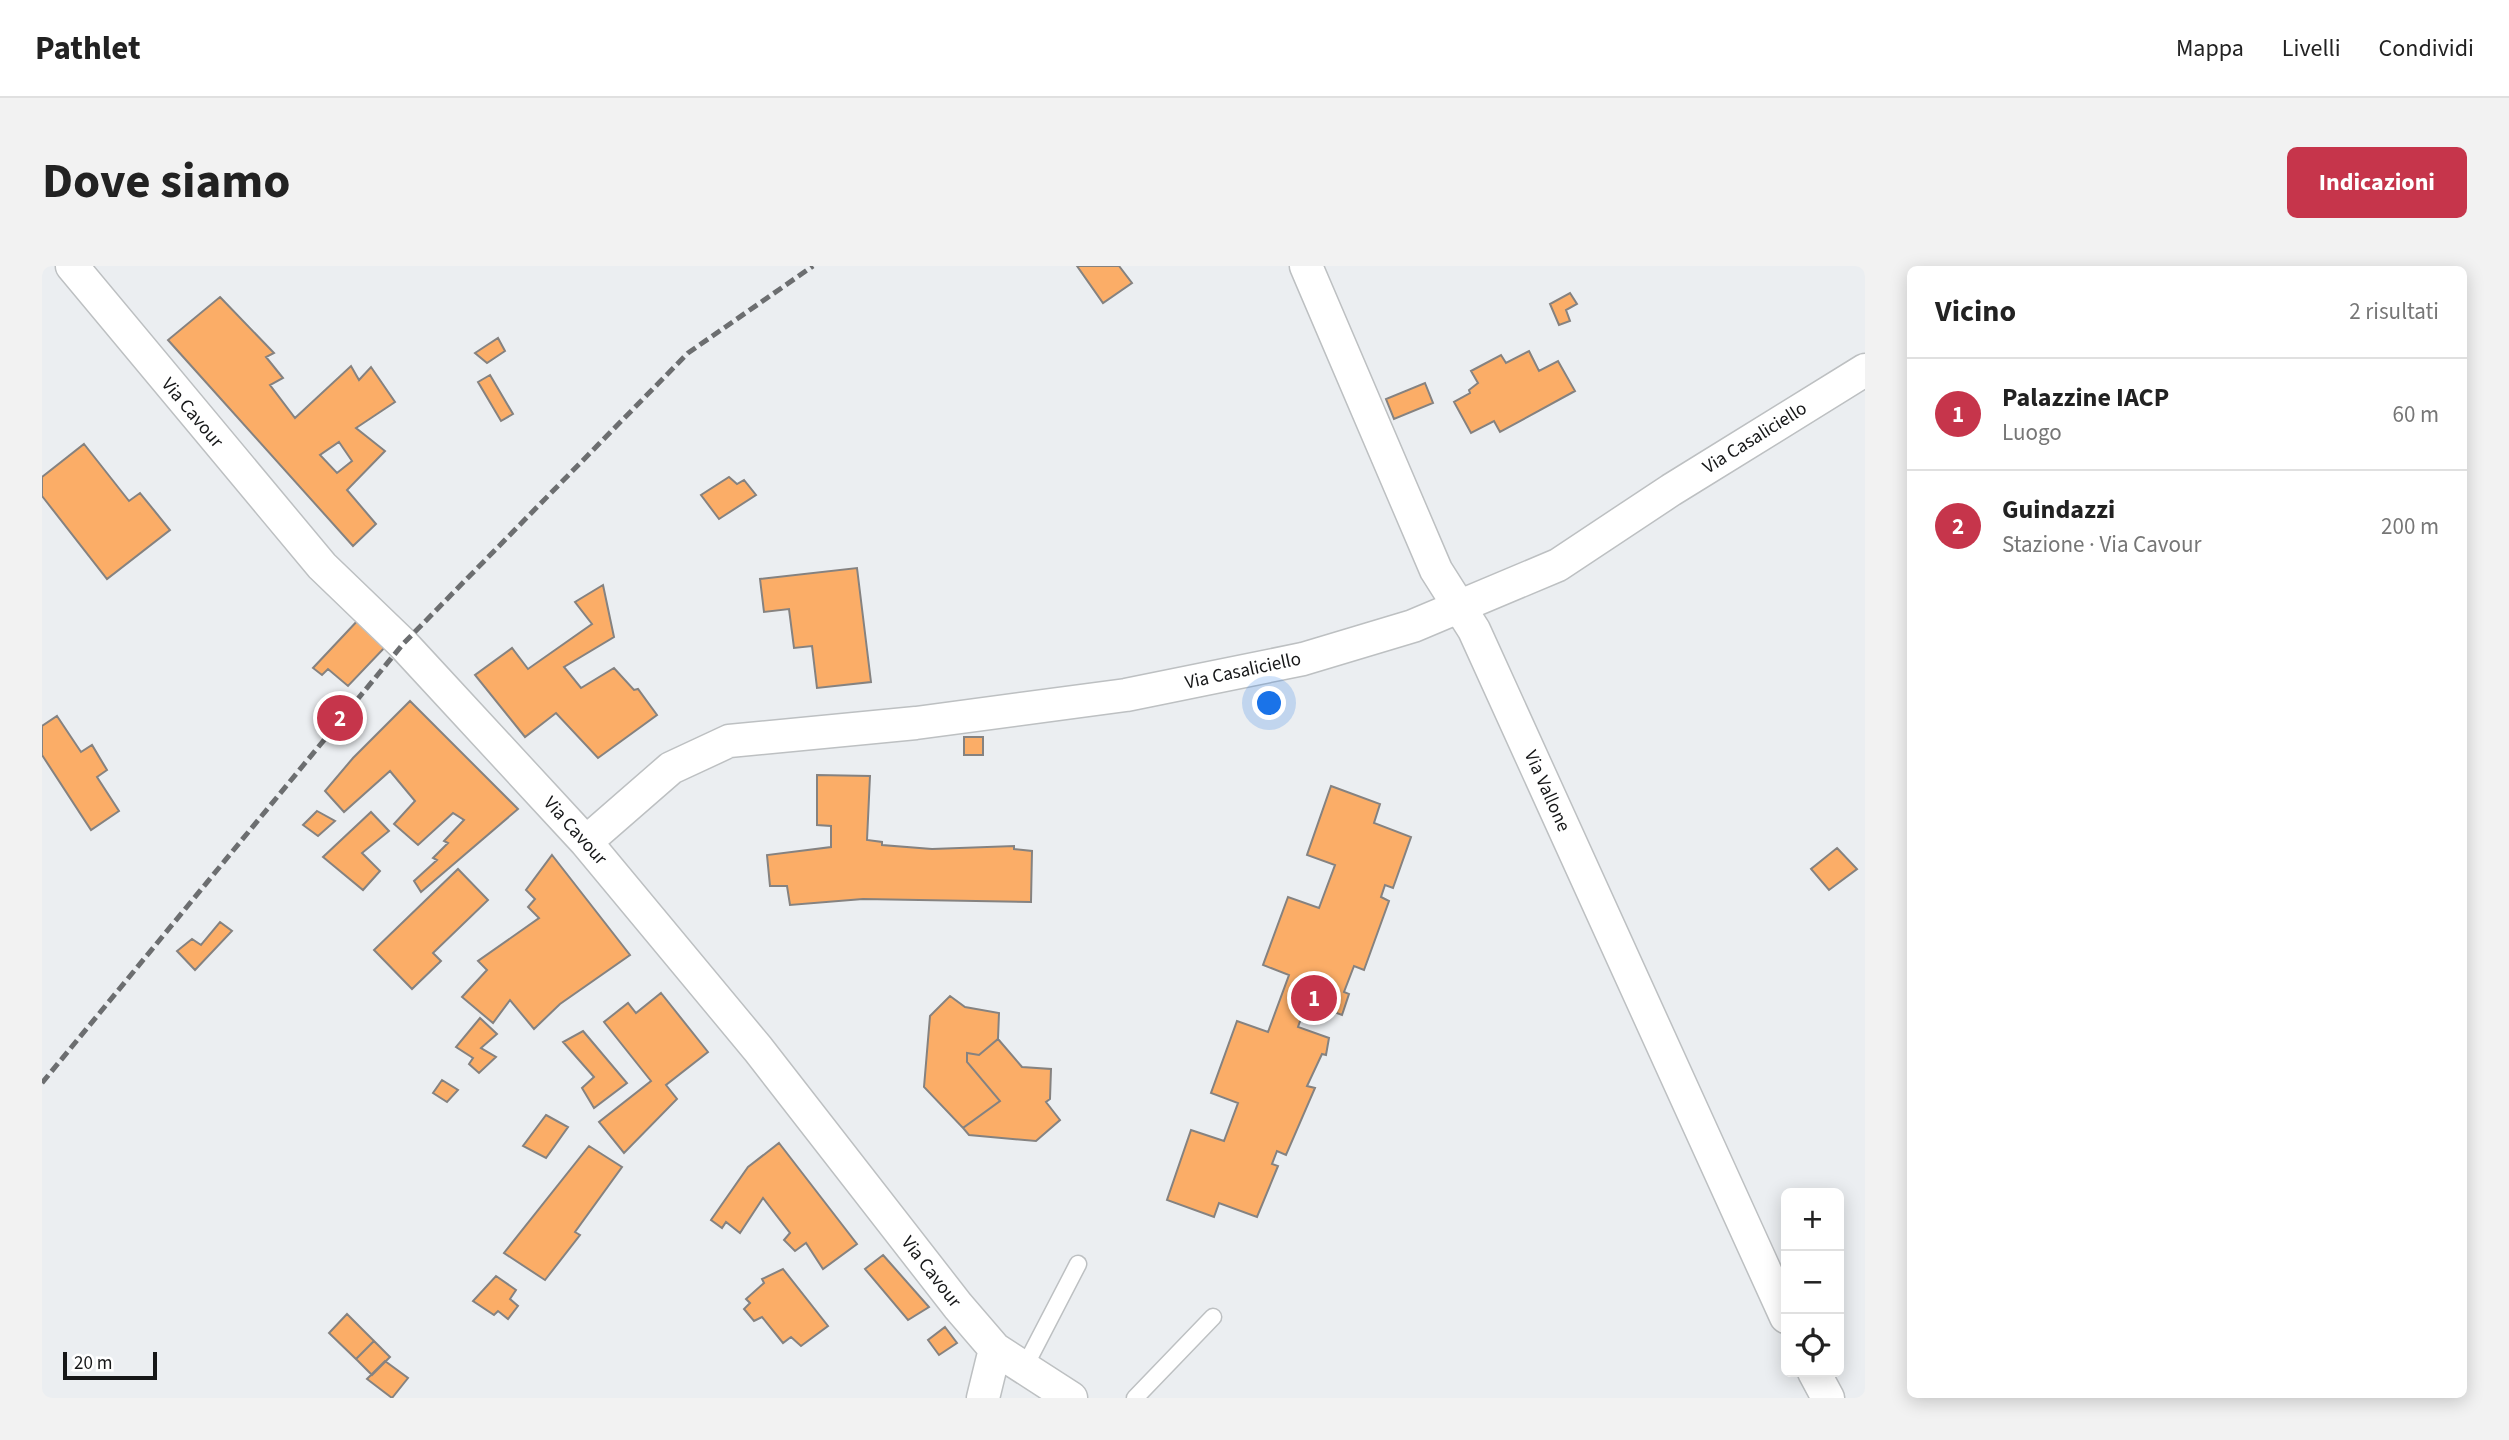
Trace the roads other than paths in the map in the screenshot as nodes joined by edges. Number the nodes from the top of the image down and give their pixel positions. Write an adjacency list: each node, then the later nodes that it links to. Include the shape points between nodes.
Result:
1 (72, 266): 5 (street, Via Cavour, via 322,566 403,643)
2 (1307, 266): 4 (street, Via Vallone, via 1436,570)
3 (1865, 370): 4 (street, Via Casaliciello, via 1558,565)
4 (1460, 607): 5 (street, Via Casaliciello, via 1303,659 1126,695 916,723 729,741 671,768); 7 (street, Via Vallone)
5 (586, 842): 9 (street, Via Cavour, via 758,1049)
6 (1078, 1264): 10 (lane)
7 (1785, 1314)
8 (1213, 1317): 14 (lane)
9 (995, 1349): 10 (street, Via Cavour); 12 (street)
10 (1023, 1370): 13 (street, Via Cavour)
11 (1817, 1377): 15 (street)
12 (983, 1398)
13 (1071, 1398)
14 (1135, 1398)
15 (1828, 1398)

